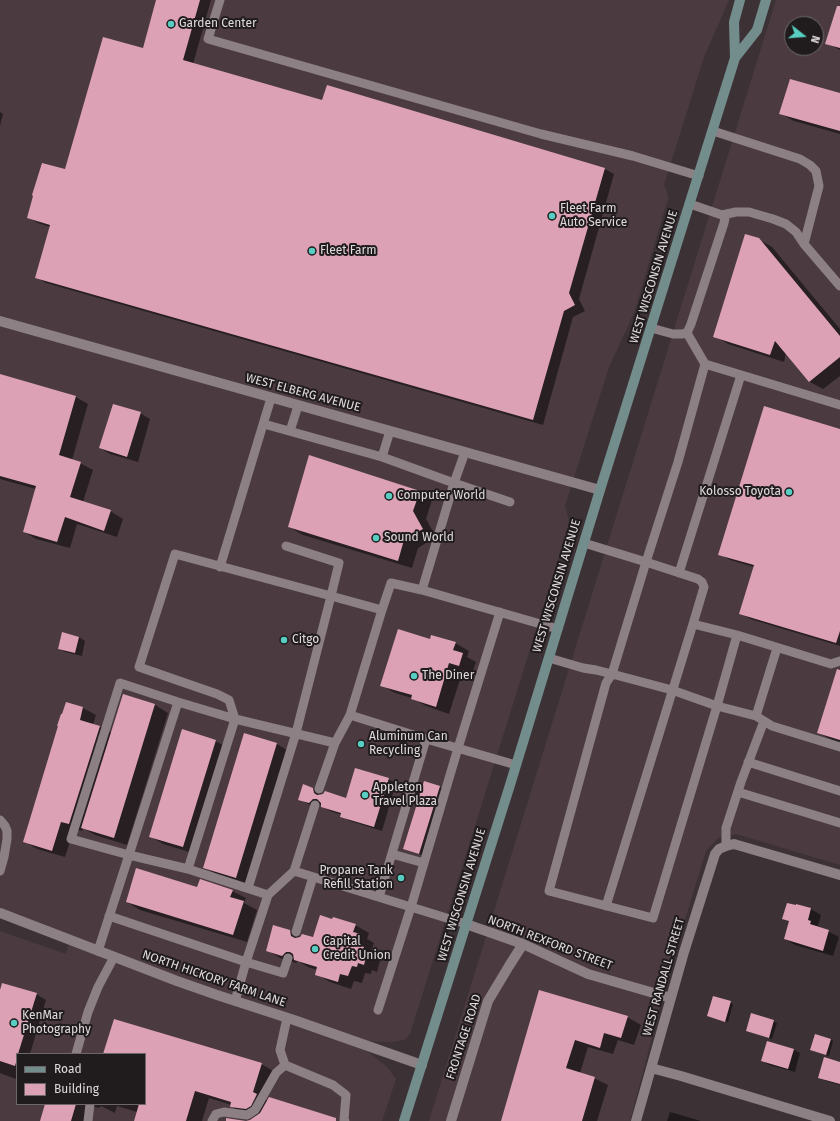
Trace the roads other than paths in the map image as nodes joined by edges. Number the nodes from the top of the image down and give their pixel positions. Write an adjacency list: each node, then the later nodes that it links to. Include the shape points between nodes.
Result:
1 (220, 0): 6 (lane, via 208,39 541,134 633,156)
2 (740, 0): 4 (main road, WEST WISCONSIN AVENUE, via 734,22)
3 (766, 0): 4 (main road, WEST WISCONSIN AVENUE, via 757,30)
4 (735, 58): 5 (main road, WEST WISCONSIN AVENUE)
5 (713, 131): 6 (main road, WEST WISCONSIN AVENUE); 9 (lane, via 800,159 816,171 819,186)
6 (699, 176): 7 (main road, WEST WISCONSIN AVENUE)
7 (690, 204): 8 (lane); 12 (main road, WEST WISCONSIN AVENUE)
8 (722, 215): 9 (lane, via 749,212 773,219 786,224 796,232); 13 (lane, via 725,218 724,223)
9 (804, 244): 10 (lane)
10 (840, 286)
11 (0, 322): 16 (street, WEST ELBERG AVENUE)
12 (651, 328): 13 (lane, via 673,334); 25 (main road, WEST WISCONSIN AVENUE)
13 (687, 333): 14 (lane)
14 (705, 364): 15 (lane); 29 (lane, via 678,462)
15 (741, 375): 17 (lane); 31 (lane)
16 (271, 398): 18 (street, WEST ELBERG AVENUE); 19 (lane)
17 (840, 405)
18 (298, 406): 20 (lane); 21 (street, WEST ELBERG AVENUE)
19 (264, 424): 20 (lane); 30 (lane)
20 (290, 431): 23 (lane)
21 (390, 431): 22 (street, WEST ELBERG AVENUE); 23 (lane)
22 (465, 452): 24 (lane); 25 (street, WEST ELBERG AVENUE)
23 (382, 457): 24 (lane)
24 (454, 483): 26 (lane); 32 (lane)
25 (600, 490): 27 (main road, WEST WISCONSIN AVENUE)
26 (510, 502)
27 (584, 543): 29 (lane); 37 (main road, WEST WISCONSIN AVENUE)
28 (286, 546): 33 (lane, via 339,563)
29 (646, 562): 31 (lane); 42 (lane)
30 (220, 567): 33 (lane); 47 (lane, via 175,554 139,667 229,700)
31 (680, 573): 36 (lane, via 698,579 704,587)
32 (422, 590): 34 (lane, via 391,583); 35 (lane)
33 (331, 596): 34 (lane); 49 (lane)
34 (382, 610): 46 (lane)
35 (500, 612): 37 (lane); 53 (lane)
36 (693, 624): 38 (lane); 43 (lane)
37 (558, 629): 40 (main road, WEST WISCONSIN AVENUE)
38 (737, 635): 39 (lane); 45 (lane)
39 (777, 648): 41 (lane, via 831,664); 48 (lane)
40 (549, 658): 42 (lane); 55 (main road, WEST WISCONSIN AVENUE)
41 (840, 661)
42 (612, 674): 43 (lane); 74 (lane, via 606,683 549,891)
43 (672, 690): 45 (lane); 74 (lane)
44 (178, 702): 47 (lane); 64 (lane); 64 (lane, via 120,683 71,839)
45 (718, 706): 48 (lane); 74 (lane, via 653,918)
46 (350, 715): 50 (lane); 51 (lane)
47 (234, 718): 49 (lane); 66 (lane)
48 (760, 719): 52 (lane, via 772,726); 54 (lane)
49 (296, 733): 51 (lane); 71 (lane)
50 (426, 739): 53 (lane); 63 (lane, via 409,813)
51 (335, 743): 56 (lane)
52 (840, 747)
53 (458, 748): 55 (lane); 65 (lane, via 427,839)
54 (748, 762): 57 (lane); 58 (lane)
55 (516, 765): 78 (main road, WEST WISCONSIN AVENUE)
56 (319, 790)
57 (840, 791)
58 (738, 792): 61 (lane); 62 (lane, via 726,828)
59 (315, 805): 68 (lane)
60 (0, 820): 67 (lane, via 7,831 7,839)
61 (840, 823)
62 (726, 846): 69 (street, via 734,844); 85 (street, WEST RANDALL STREET, via 715,854)
63 (392, 854): 65 (lane); 73 (lane)
64 (129, 855): 66 (lane); 77 (lane)
65 (424, 863): 75 (lane)
66 (188, 869): 71 (lane)
67 (0, 871)
68 (294, 871): 70 (lane); 72 (lane)
69 (840, 875)
70 (313, 877): 73 (lane); 79 (lane)
71 (248, 888): 72 (lane)
72 (268, 895): 84 (lane)
73 (379, 897): 75 (lane)
74 (606, 906)
75 (411, 907): 78 (lane); 87 (lane)
76 (0, 914): 81 (street, NORTH HICKORY FARM LANE)
77 (109, 916): 81 (lane); 84 (lane)
78 (466, 924): 80 (street, NORTH REXFORD STREET); 91 (main road, WEST WISCONSIN AVENUE)
79 (296, 932)
80 (523, 944): 85 (street, NORTH REXFORD STREET, via 588,974); 98 (street, FRONTAGE ROAD, via 488,1001)
81 (98, 951): 82 (street, NORTH HICKORY FARM LANE)
82 (114, 957): 86 (street, NORTH HICKORY FARM LANE); 89 (lane, via 88,1012)
83 (288, 958): 84 (lane, via 283,973)
84 (246, 962): 86 (lane)
85 (671, 998): 92 (street, WEST RANDALL STREET)
86 (234, 1001): 88 (street, NORTH HICKORY FARM LANE)
87 (378, 1010)
88 (288, 1018): 90 (lane, via 280,1050); 91 (street, NORTH HICKORY FARM LANE)
89 (76, 1053)
90 (285, 1064): 95 (lane, via 276,1073 255,1110 247,1115 224,1112 216,1114); 96 (lane, via 333,1086 346,1095)
91 (422, 1065): 97 (main road, WEST WISCONSIN AVENUE)
92 (651, 1068): 99 (street, WEST RANDALL STREET); 100 (street)
93 (90, 1105): 94 (lane)
94 (88, 1121)
95 (212, 1121)
96 (344, 1121)
97 (404, 1121)
98 (451, 1121)
99 (636, 1121)
100 (830, 1121)

